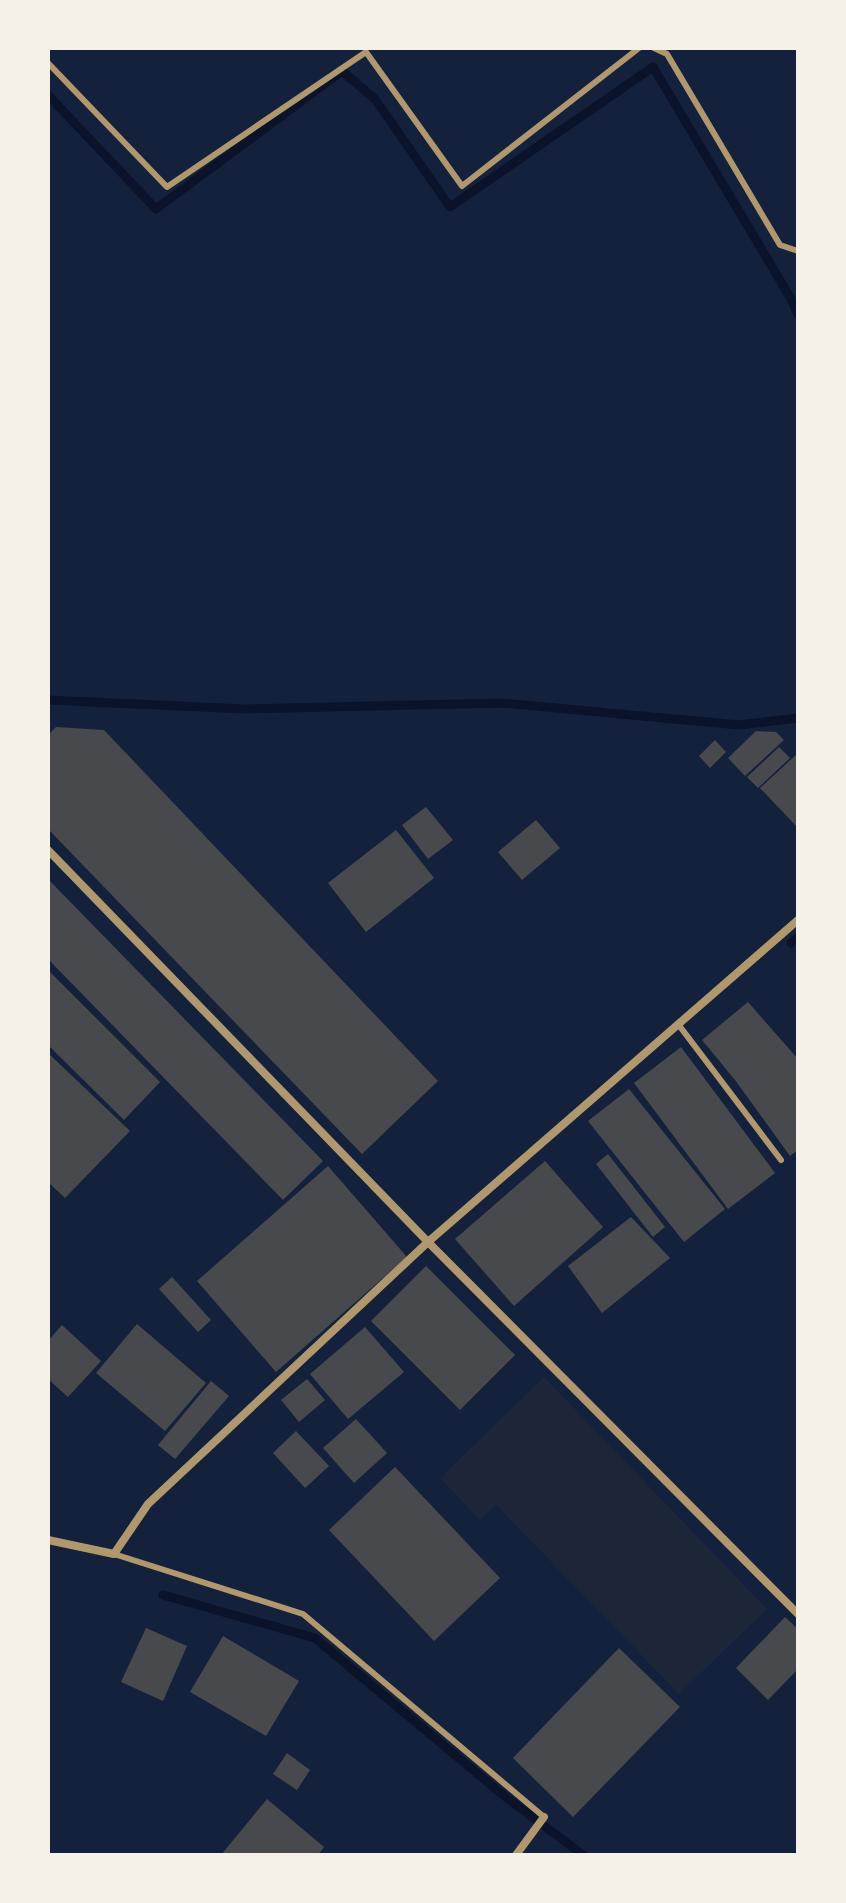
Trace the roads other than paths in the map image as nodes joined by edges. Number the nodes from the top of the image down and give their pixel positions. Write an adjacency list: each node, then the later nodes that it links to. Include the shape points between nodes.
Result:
1 (639, 48): 3 (lane, via 462,186 366,52 167,187)
2 (654, 48): 4 (lane, via 667,54 780,245)
3 (48, 63)
4 (798, 251)
5 (48, 850): 9 (street)
6 (798, 920): 7 (street)
7 (678, 1024): 8 (lane); 9 (street)
8 (781, 1160)
9 (428, 1242): 11 (street, via 148,1504); 12 (street)
10 (48, 1540): 11 (street)
11 (114, 1554): 13 (lane, via 303,1614)
12 (798, 1614)
13 (544, 1817): 14 (street)
14 (516, 1855)

